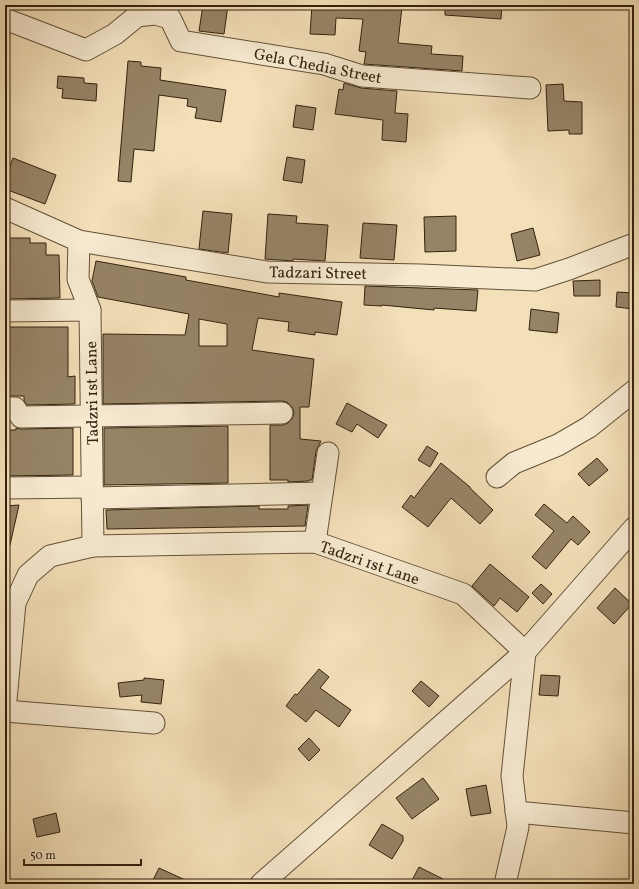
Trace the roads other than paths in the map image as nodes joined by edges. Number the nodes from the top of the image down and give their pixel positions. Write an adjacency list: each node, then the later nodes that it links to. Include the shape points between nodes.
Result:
1 (175, 11): 2 (street, Gela Chedia Street, via 137,16 115,34 86,50); 3 (street, Gela Chedia Street, via 181,41 324,64 362,76)
2 (5, 19)
3 (530, 88)
4 (5, 208): 5 (street, Tadzari Street)
5 (79, 241): 6 (street, Tadzari Street, via 267,272 535,280); 7 (street, Tadzri 1st Lane, via 78,279)
6 (634, 244)
7 (90, 310): 8 (street); 12 (street, Tadzri 1st Lane)
8 (5, 312)
9 (634, 391): 14 (street, via 589,427 558,445 514,464)
10 (5, 408): 12 (street, via 16,408 21,416)
11 (282, 413): 12 (street)
12 (91, 416): 16 (street, Tadzri 1st Lane)
13 (328, 453): 17 (street)
14 (497, 477)
15 (5, 488): 16 (street)
16 (92, 493): 17 (street); 20 (street, Tadzri 1st Lane)
17 (322, 493): 19 (street)
18 (634, 528): 22 (street)
19 (315, 542): 20 (street, Tadzri 1st Lane); 22 (street, Tadzri 1st Lane, via 463,594)
20 (93, 546): 21 (street, Tadzri 1st Lane, via 50,556 28,575)
21 (10, 611): 23 (street, Tadzri 1st Lane)
22 (525, 652): 25 (street, via 512,776); 27 (street)
23 (5, 711): 24 (street)
24 (154, 723)
25 (516, 812): 26 (street); 28 (street, via 518,826)
26 (634, 823)
27 (261, 884)
28 (505, 884)

